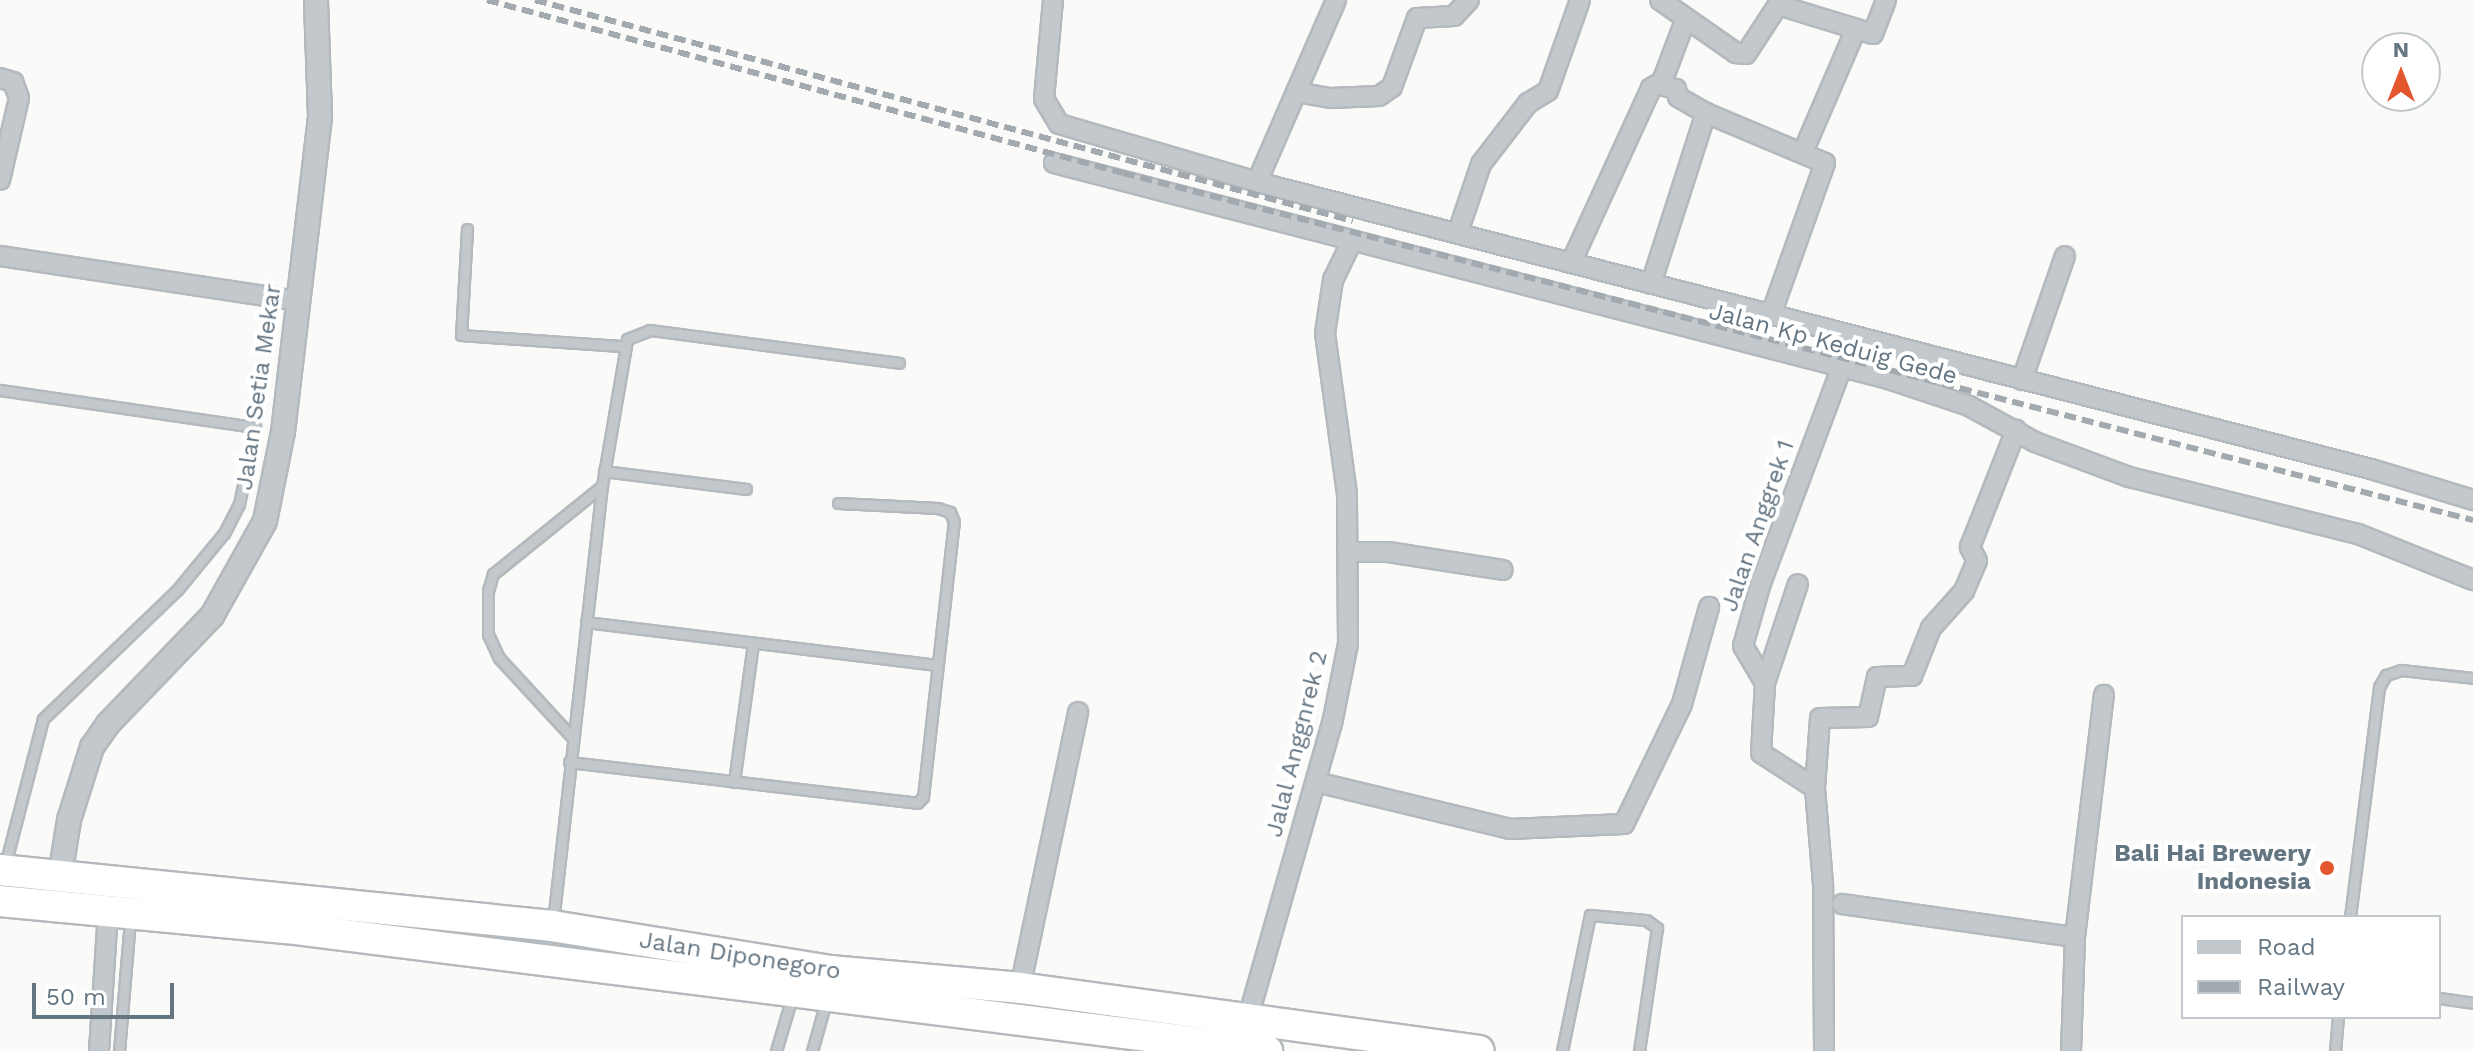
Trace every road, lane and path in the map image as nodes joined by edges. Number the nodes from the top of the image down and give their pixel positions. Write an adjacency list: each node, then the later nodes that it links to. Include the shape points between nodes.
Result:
1 (316, 0): 25 (street, Jalan Setia Mekar, via 320,116)
2 (1053, 0): 17 (street, via 1044,99 1059,124)
3 (1336, 0): 12 (street)
4 (1469, 0): 12 (street, via 1454,16 1417,18 1392,87 1379,96 1331,98)
5 (1580, 0): 19 (street, via 1548,91 1528,103 1481,164)
6 (1660, 0): 8 (street)
7 (1886, 0): 9 (street, via 1875,33)
8 (1686, 18): 9 (street, via 1736,53 1746,54 1778,5); 11 (street)
9 (1855, 31): 14 (street)
10 (0, 78): 16 (street, via 13,82 19,98)
11 (1660, 85): 13 (street, via 1676,89 1678,97); 23 (street, via 1651,88)
12 (1296, 92): 17 (street)
13 (1706, 113): 14 (street); 24 (street)
14 (1803, 152): 26 (street, via 1825,165)
15 (1054, 163): 20 (street, Jalan Kp Keduig Gede)
16 (0, 180)
17 (1257, 182): 19 (street)
18 (467, 229): 27 (lane, via 461,335)
19 (1458, 232): 23 (street)
20 (1351, 243): 29 (street, Jalan Kp Keduig Gede); 38 (street, Jalal Anggnrek 2, via 1333,280 1325,333 1347,494)
21 (0, 256): 25 (street)
22 (2065, 256): 30 (street)
23 (1571, 263): 24 (street)
24 (1651, 284): 26 (street)
25 (297, 301): 56 (street, Jalan Setia Mekar, via 283,432 259,537 212,616 92,747 69,820)
26 (1771, 315): 30 (street)
27 (624, 346): 28 (lane, via 636,333 650,330); 33 (lane)
28 (899, 363)
29 (1841, 369): 32 (street, Jalan Kp Keduig Gede, via 1969,406); 47 (street, Jalan Anggrek 1, via 1744,640 1744,652)
30 (2022, 380): 36 (street)
31 (0, 390): 55 (lane, via 255,427 239,504 224,533 177,590 43,719)
32 (2016, 430): 40 (street, Jalan Kp Keduig Gede, via 2129,477 2358,534); 54 (street, via 1970,547 1977,561 1964,591 1931,628 1912,676 1876,678 1870,716 1820,718)
33 (604, 471): 34 (lane); 35 (lane)
34 (602, 486): 43 (lane); 50 (lane, via 493,574 488,591 488,634 499,658)
35 (746, 489)
36 (2473, 500)
37 (838, 503): 45 (lane, via 950,512 955,532)
38 (1347, 552): 39 (street, via 1388,552); 53 (street, Jalal Anggnrek 2, via 1348,644)
39 (1503, 570)
40 (2473, 580)
41 (1798, 584): 47 (street)
42 (1709, 607): 53 (street, via 1682,704 1622,825 1510,829)
43 (586, 622): 44 (lane); 50 (lane)
44 (753, 643): 45 (lane); 52 (lane)
45 (934, 665): 52 (lane, via 923,797 917,803)
46 (2473, 678): 61 (lane, via 2401,670 2386,675 2379,687)
47 (1765, 683): 54 (street, via 1761,753)
48 (2104, 695): 63 (street)
49 (1078, 712): 65 (street)
50 (571, 736): 51 (lane)
51 (569, 762): 52 (lane); 62 (lane)
52 (734, 782)
53 (1316, 782): 69 (street, Jalal Anggnrek 2)
54 (1815, 788): 80 (street, via 1823,884)
55 (2, 870): 56 (highway, Jalan Diponegoro)
56 (61, 877): 57 (highway, Jalan Diponegoro); 60 (street, Jalan Setia Mekar)
57 (126, 900): 60 (highway, Jalan Diponegoro); 62 (highway, Jalan Diponegoro); 66 (highway, Jalan Diponegoro, via 288,928); 72 (street); 73 (lane)
58 (0, 901): 60 (highway, Jalan Diponegoro)
59 (1842, 904): 63 (street)
60 (54, 908)
61 (2350, 915)
62 (552, 926): 64 (highway, Jalan Diponegoro)
63 (2075, 937): 81 (street)
64 (829, 984): 65 (highway, Jalan Diponegoro); 66 (highway, Jalan Diponegoro); 71 (highway, Jalan Diponegoro); 75 (lane)
65 (1020, 988): 69 (highway, Jalan Diponegoro)
66 (793, 991): 74 (lane)
67 (2441, 998): 68 (lane)
68 (2473, 1003)
69 (1248, 1018): 77 (highway, Jalan Diponegoro)
70 (2338, 1019): 82 (lane)
71 (1189, 1045): 76 (highway, Jalan Diponegoro)
72 (99, 1051)
73 (119, 1051)
74 (776, 1051)
75 (812, 1051)
76 (1267, 1051)
77 (1479, 1051)
78 (1562, 1051): 79 (lane, via 1590,915 1646,920 1657,928)
79 (1639, 1051)
80 (1824, 1051)
81 (2071, 1051)
82 (2335, 1051)

